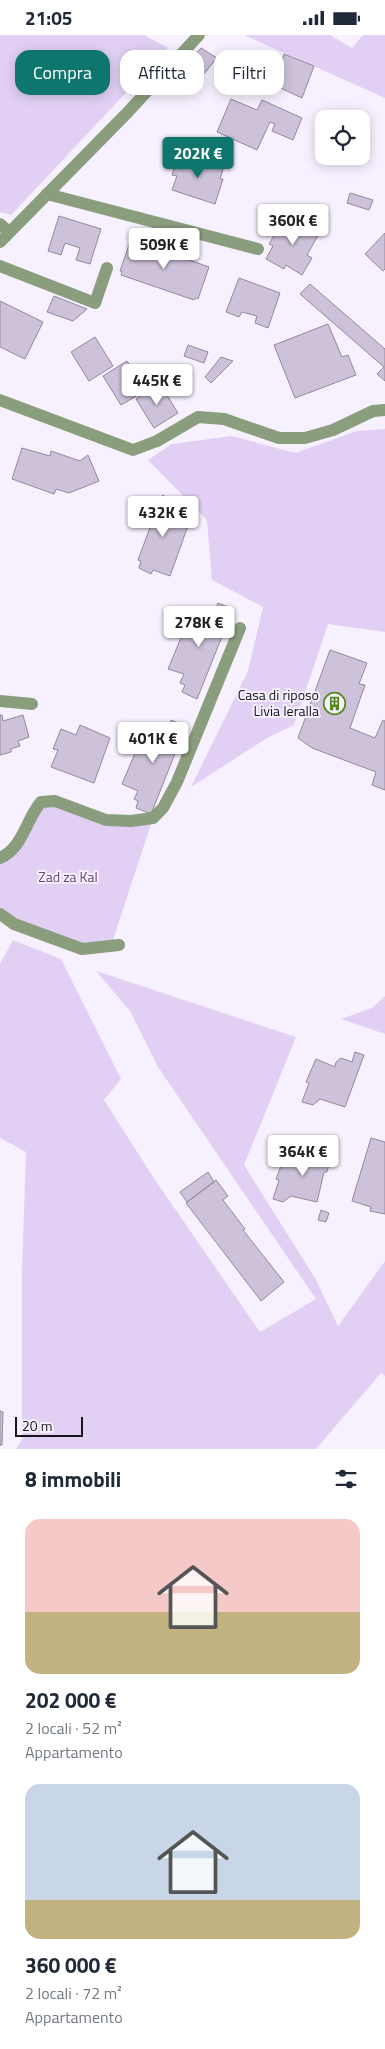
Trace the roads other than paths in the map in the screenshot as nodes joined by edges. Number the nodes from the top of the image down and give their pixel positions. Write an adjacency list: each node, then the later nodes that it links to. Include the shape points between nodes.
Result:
1 (199, 35): 2 (street)
2 (47, 194): 3 (street); 5 (street)
3 (5, 228): 4 (street)
4 (0, 242)
5 (258, 249)
6 (0, 266): 7 (street, via 95,303)
7 (107, 268)
8 (0, 400): 9 (street, via 133,450 157,441 198,417 224,419 278,438 305,438 333,430 373,411)
9 (385, 410)
10 (240, 628): 13 (street, via 177,782 163,808 153,818 106,821 55,801 41,802 34,809 17,844)
11 (0, 701): 12 (street)
12 (32, 704)
13 (0, 858)
14 (0, 914): 15 (street, via 14,924 82,949)
15 (119, 945)

